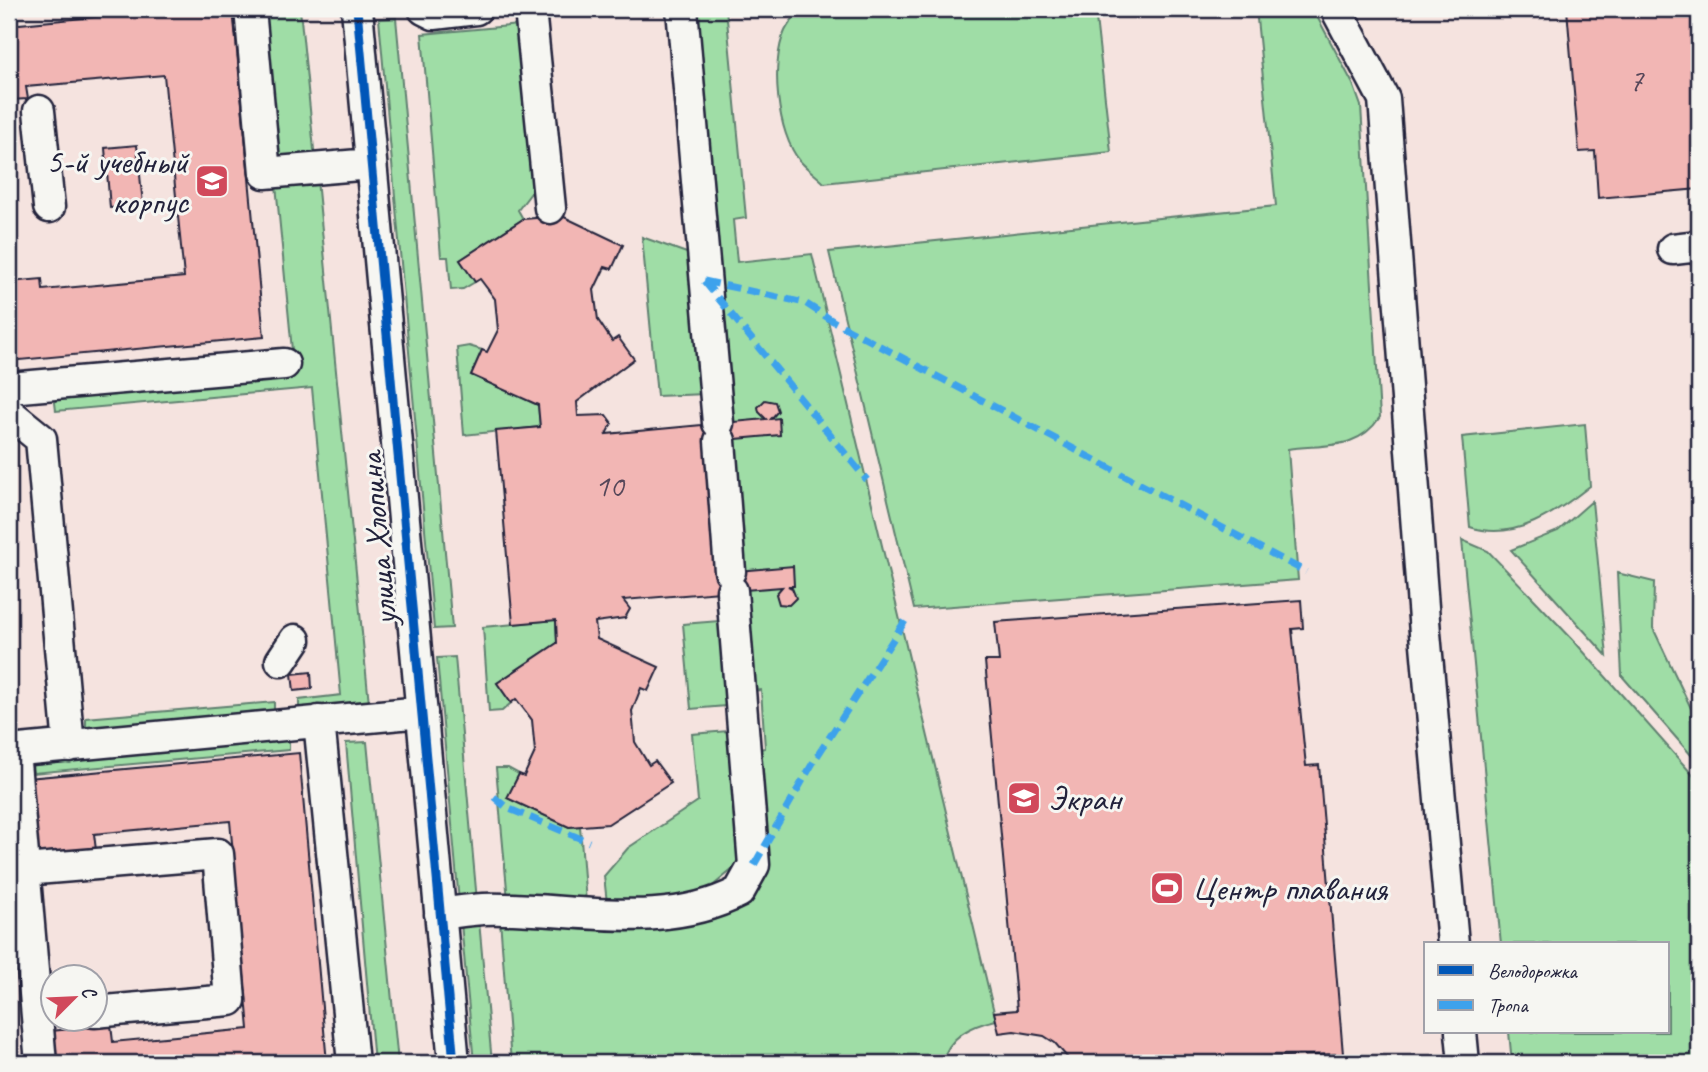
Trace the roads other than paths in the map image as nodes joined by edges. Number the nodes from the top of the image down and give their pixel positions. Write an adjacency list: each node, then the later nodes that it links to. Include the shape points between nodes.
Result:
1 (250, 9): 9 (street, via 265,173)
2 (357, 9): 9 (street, улица Хлопина)
3 (424, 9): 4 (street, via 434,14)
4 (476, 9)
5 (530, 9): 11 (street)
6 (682, 9): 21 (street, via 754,865 739,892 684,912 621,915 485,909)
7 (1336, 9): 22 (street, via 1384,99)
8 (39, 111): 10 (street)
9 (371, 164): 15 (street, улица Хлопина)
10 (49, 207)
11 (550, 208)
12 (284, 364): 13 (street)
13 (9, 388)
14 (9, 413): 17 (street, via 41,439)
15 (422, 712): 16 (street); 21 (street, улица Хлопина)
16 (319, 721): 17 (street); 28 (street)
17 (69, 746): 18 (street)
18 (11, 751): 19 (street)
19 (14, 816): 20 (street)
20 (24, 870): 23 (street); 24 (street, via 218,854 230,1000)
21 (440, 914): 29 (street, улица Хлопина)
22 (1453, 942)
23 (38, 967)
24 (108, 1011)
25 (43, 1034): 27 (street)
26 (1461, 1034): 30 (street)
27 (41, 1063)
28 (353, 1063)
29 (454, 1063)
30 (1464, 1063)

